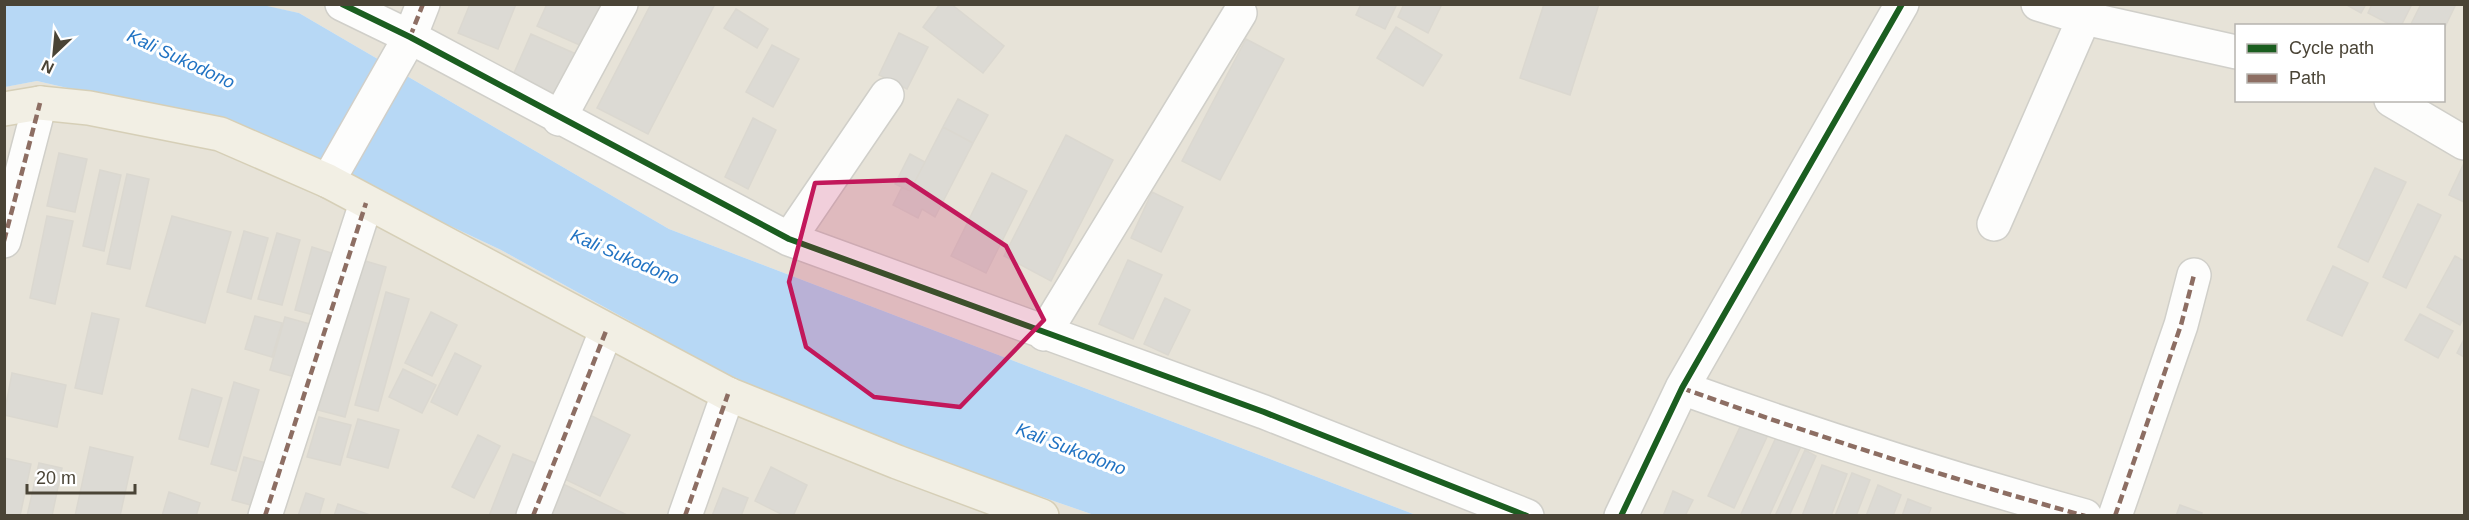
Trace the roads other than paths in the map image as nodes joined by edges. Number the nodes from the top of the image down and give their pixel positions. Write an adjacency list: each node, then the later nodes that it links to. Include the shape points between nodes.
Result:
1 (342, 4): 8 (street)
2 (423, 4): 8 (street)
3 (621, 4): 14 (street)
4 (1902, 4): 24 (street)
5 (2038, 4): 7 (street)
6 (1240, 13): 23 (street)
7 (2084, 18): 9 (street); 18 (street)
8 (404, 47): 14 (street); 16 (street)
9 (2235, 52)
10 (886, 95): 19 (street)
11 (40, 102): 13 (main road); 16 (main road, via 220,134); 20 (street)
12 (2394, 102): 15 (street)
13 (4, 109)
14 (559, 118): 19 (street)
15 (2464, 143)
16 (330, 177): 17 (main road)
17 (366, 203): 22 (main road); 26 (street)
18 (1994, 224)
19 (789, 239): 23 (street)
20 (4, 242)
21 (2194, 275): 33 (street, via 2181,325)
22 (606, 331): 25 (main road); 27 (street)
23 (1044, 334): 30 (street, via 1264,412)
24 (1682, 388): 31 (street); 32 (street, via 1942,477)
25 (728, 394): 28 (street); 29 (main road)
26 (264, 516)
27 (533, 516)
28 (684, 516)
29 (1041, 516)
30 (1527, 516)
31 (1621, 516)
32 (2085, 516)
33 (2115, 516)

